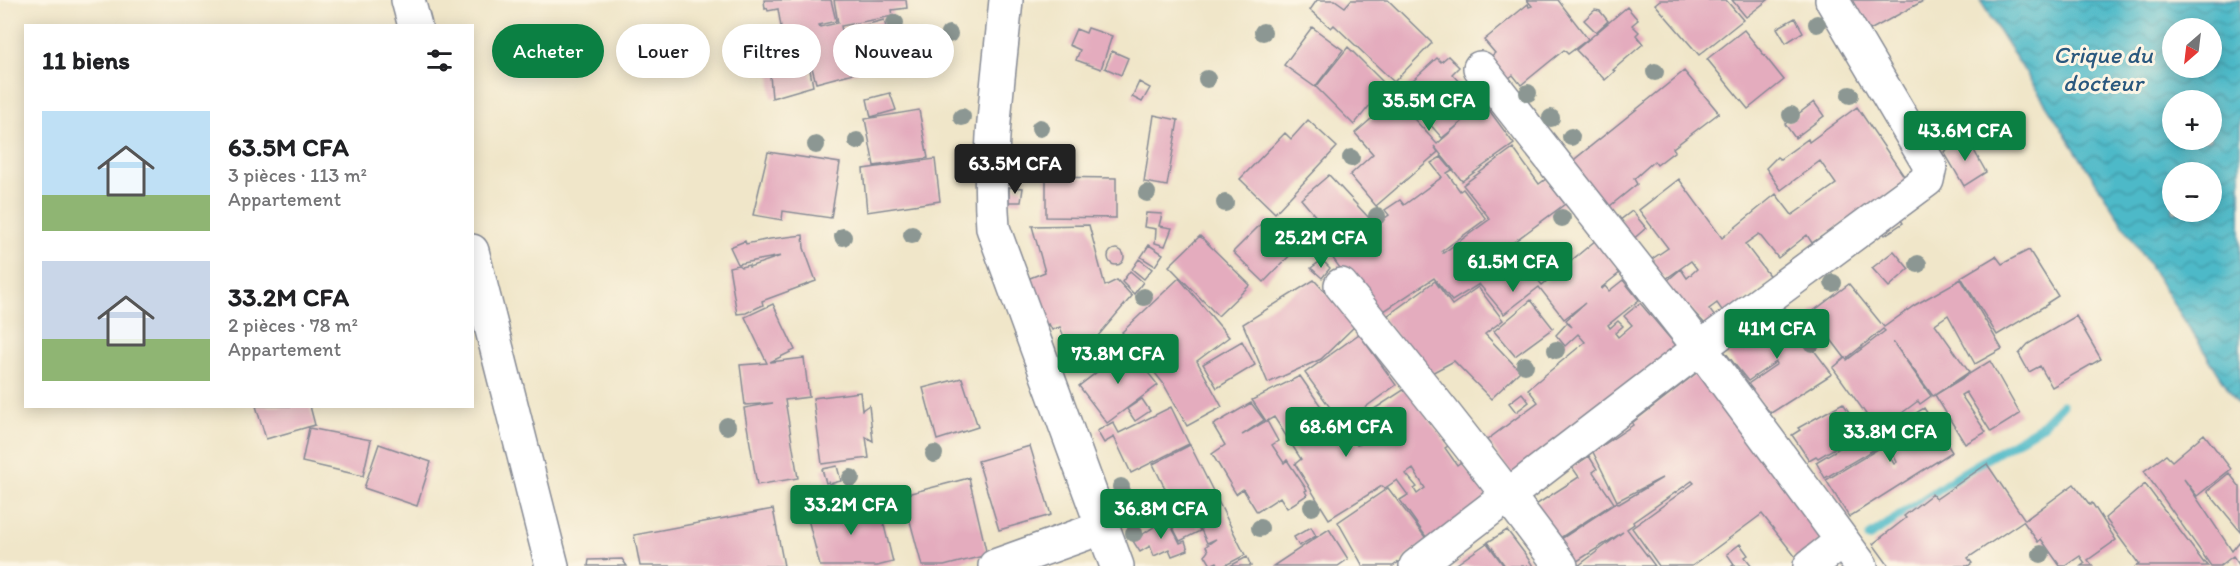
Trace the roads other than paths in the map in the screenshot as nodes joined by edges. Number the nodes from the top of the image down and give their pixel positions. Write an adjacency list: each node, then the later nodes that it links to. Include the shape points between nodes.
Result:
1 (408, 0): 4 (street)
2 (1006, 0): 10 (street, via 992,155 993,228)
3 (1832, 0): 8 (street, via 1930,166 1930,174)
4 (414, 24)
5 (1480, 68): 8 (street)
6 (474, 259): 12 (street)
7 (1341, 285): 9 (street)
8 (1700, 348): 9 (street); 11 (street)
9 (1509, 495): 15 (street); 16 (street)
10 (1101, 528): 13 (street); 14 (street)
11 (1842, 540): 17 (street); 18 (street)
12 (552, 566)
13 (995, 566)
14 (1117, 566)
15 (1416, 566)
16 (1561, 566)
17 (1810, 566)
18 (1861, 566)

